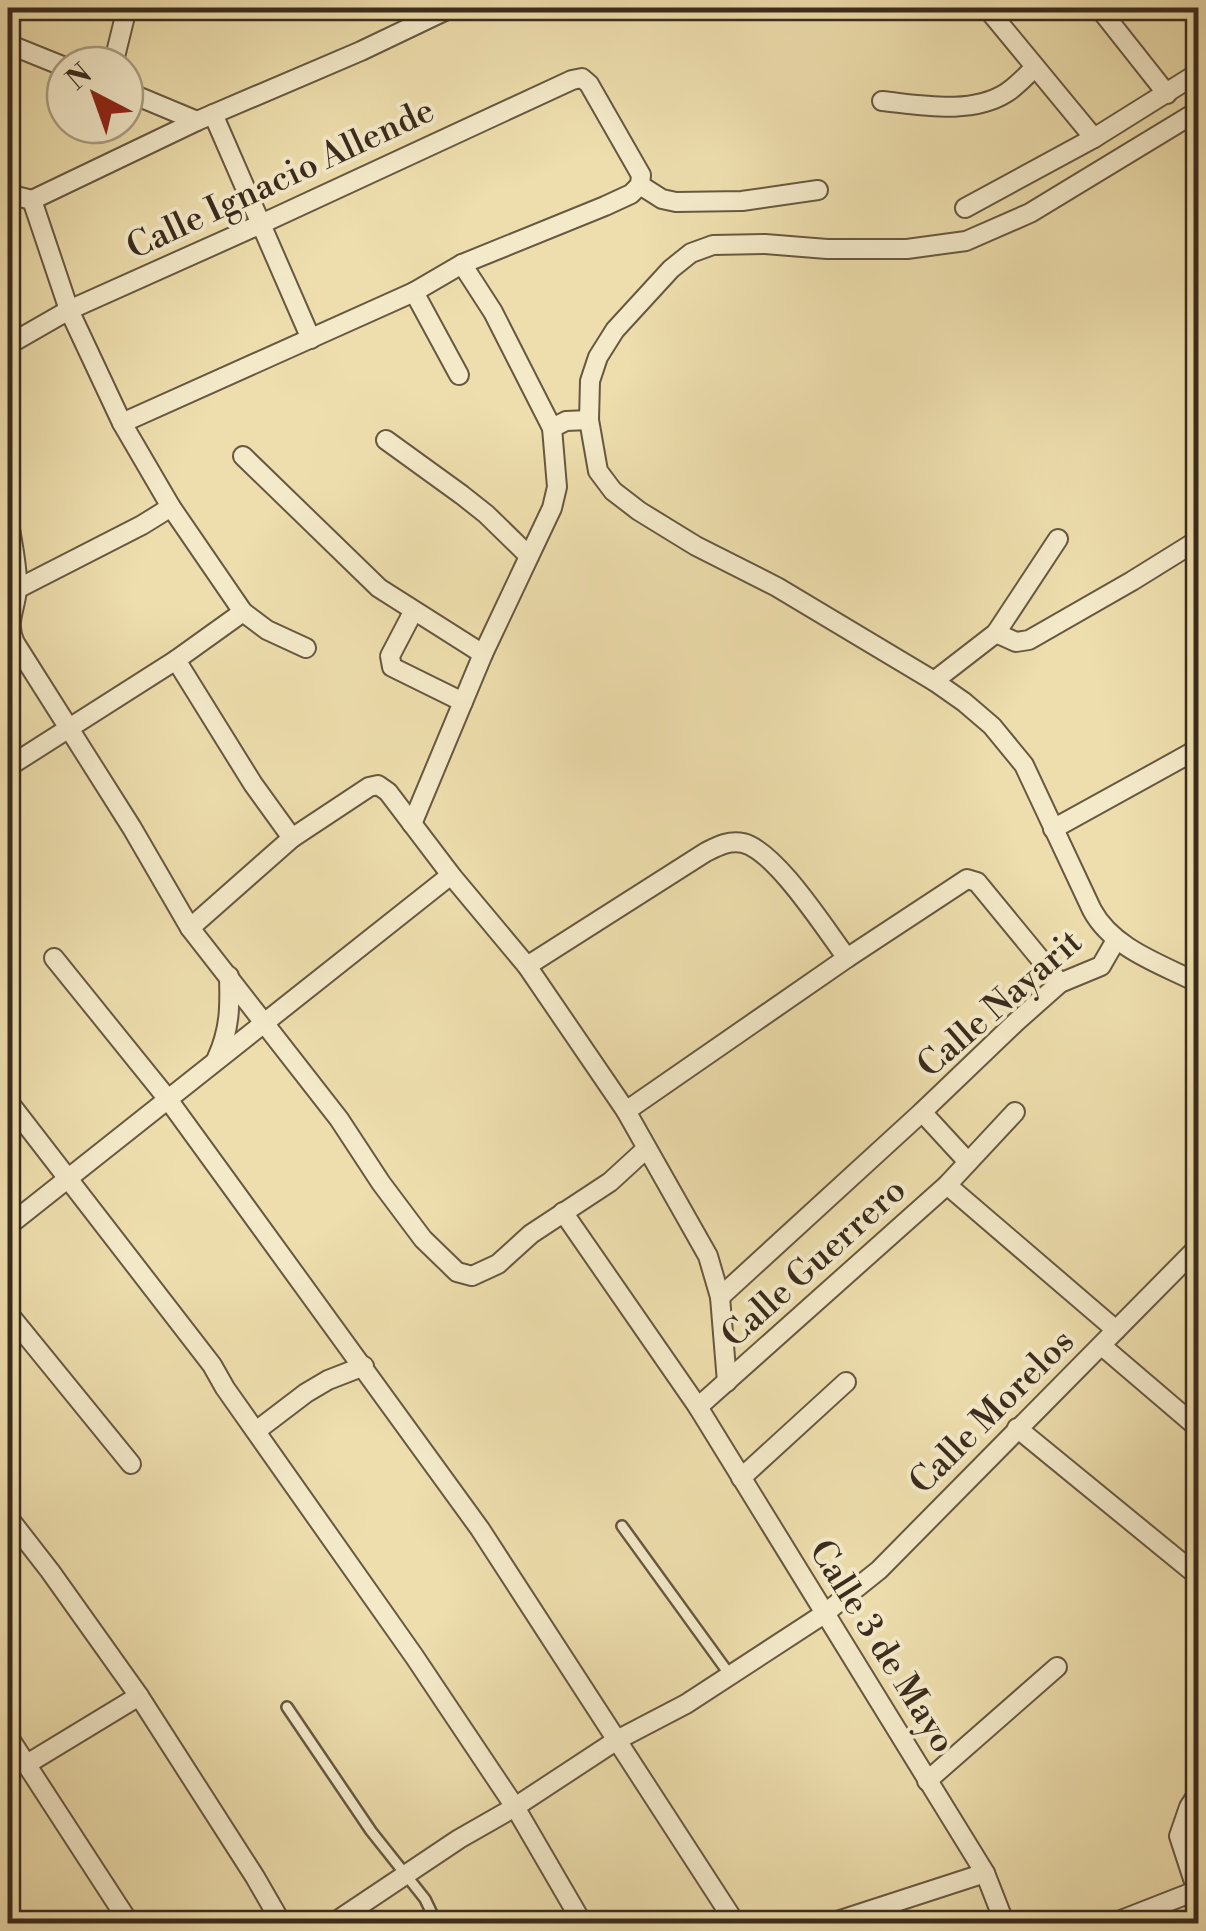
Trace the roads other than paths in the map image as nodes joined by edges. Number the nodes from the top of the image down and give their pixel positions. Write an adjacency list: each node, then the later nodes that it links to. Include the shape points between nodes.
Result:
1 (127, 8): 6 (street)
2 (451, 8): 14 (street)
3 (1099, 8): 10 (street)
4 (990, 12): 8 (street)
5 (8, 44): 7 (street)
6 (118, 45)
7 (45, 59)
8 (1036, 67): 12 (street, via 1003,96 977,104); 15 (street)
9 (1198, 73): 10 (street)
10 (1167, 94): 15 (street)
11 (145, 98): 14 (street)
12 (882, 100)
13 (1198, 110): 28 (street, via 1030,213 966,240 908,249 713,245 690,253 615,330)
14 (205, 118): 19 (street); 21 (street)
15 (1094, 138): 20 (street)
16 (640, 185): 17 (street, via 676,202); 21 (street, Calle Ignacio Allende, via 641,174 582,78); 22 (street)
17 (818, 190)
18 (8, 194): 19 (street)
19 (32, 200): 24 (street)
20 (965, 208)
21 (262, 224): 24 (street, Calle Ignacio Allende); 25 (street)
22 (462, 264): 23 (street); 28 (street)
23 (414, 292): 25 (street); 27 (street)
24 (69, 310): 26 (street, Calle Ignacio Allende); 29 (street)
25 (312, 339): 29 (street)
26 (8, 345)
27 (459, 375)
28 (572, 422): 36 (street, via 552,508); 44 (street, via 598,471 639,511)
29 (122, 423): 32 (street)
30 (386, 440): 36 (street, via 462,494)
31 (243, 456): 39 (street, via 379,588)
32 (170, 507): 37 (street); 38 (street)
33 (8, 516): 37 (street)
34 (1058, 539): 40 (street)
35 (1198, 540): 40 (street, via 1028,640)
36 (528, 556): 42 (street)
37 (17, 590): 46 (street, via 10,633)
38 (243, 612): 41 (street); 43 (street)
39 (413, 612): 42 (street); 45 (street, via 390,656 392,667)
40 (996, 633): 44 (street)
41 (306, 648)
42 (483, 654): 45 (street)
43 (176, 660): 46 (street); 51 (street)
44 (934, 682): 50 (street, via 1008,743)
45 (462, 702): 49 (street)
46 (69, 727): 48 (street); 53 (street)
47 (1198, 749): 50 (street)
48 (8, 767)
49 (412, 824): 51 (street, via 378,785); 52 (street)
50 (1054, 829): 54 (street)
51 (292, 838): 53 (street)
52 (451, 875): 57 (street); 61 (street)
53 (190, 928): 58 (street)
54 (1114, 942): 59 (street, Calle Nayarit, via 1101,966); 60 (street)
55 (54, 958): 63 (street)
56 (847, 958): 57 (street, via 774,862 756,848 728,842); 59 (street, via 970,878); 65 (street)
57 (527, 966): 65 (street)
58 (229, 976): 61 (street); 62 (street, via 230,1010)
59 (1060, 983): 66 (street, Calle Nayarit)
60 (1198, 983)
61 (266, 1023): 62 (street); 72 (street, via 422,1239 457,1272 485,1272)
62 (217, 1058): 63 (street)
63 (167, 1098): 70 (street); 79 (street)
64 (8, 1101): 70 (street)
65 (626, 1111): 68 (street)
66 (922, 1112): 69 (street); 75 (street, Calle Nayarit)
67 (1015, 1112): 69 (street, Calle Guerrero)
68 (646, 1148): 72 (street); 75 (street, via 708,1256)
69 (968, 1162): 71 (street, Calle Guerrero)
70 (66, 1179): 73 (street); 85 (street)
71 (947, 1184): 77 (street); 80 (street, Calle Guerrero)
72 (563, 1212): 82 (street, Calle 3 de Mayo)
73 (8, 1226)
74 (1198, 1247): 77 (street, Calle Morelos)
75 (720, 1297): 80 (street)
76 (8, 1313): 86 (street)
77 (1116, 1330): 78 (street, Calle Morelos)
78 (1102, 1346): 83 (street, Calle Morelos); 84 (street)
79 (364, 1366): 85 (street, via 306,1393); 97 (street)
80 (727, 1382): 82 (street, Calle Guerrero)
81 (846, 1382): 87 (street)
82 (698, 1406): 87 (street, Calle 3 de Mayo)
83 (1017, 1428): 90 (street); 91 (street, Calle Morelos, via 878,1570)
84 (1198, 1428)
85 (256, 1431): 101 (street)
86 (131, 1464)
87 (741, 1478): 91 (street, Calle 3 de Mayo)
88 (8, 1517): 94 (street)
89 (622, 1526): 93 (lane)
90 (1198, 1576)
91 (824, 1614): 93 (street, Calle Morelos); 99 (street, Calle 3 de Mayo)
92 (1057, 1667): 99 (street)
93 (730, 1675): 97 (street, Calle Morelos)
94 (138, 1696): 98 (street); 106 (street)
95 (287, 1707): 103 (lane)
96 (8, 1736): 98 (street)
97 (617, 1740): 101 (street, Calle Morelos); 110 (street)
98 (26, 1764): 105 (street)
99 (927, 1781): 102 (street, Calle 3 de Mayo)
100 (1198, 1793): 104 (street, via 1178,1836)
101 (516, 1807): 103 (street, Calle Morelos); 109 (street)
102 (985, 1873): 111 (street); 112 (street, Calle 3 de Mayo)
103 (406, 1876): 107 (street, Calle Morelos); 108 (lane)
104 (1198, 1891): 113 (street)
105 (130, 1924)
106 (282, 1924)
107 (332, 1924)
108 (438, 1924)
109 (583, 1924)
110 (736, 1924)
111 (828, 1924)
112 (1005, 1924)
113 (1111, 1924)

